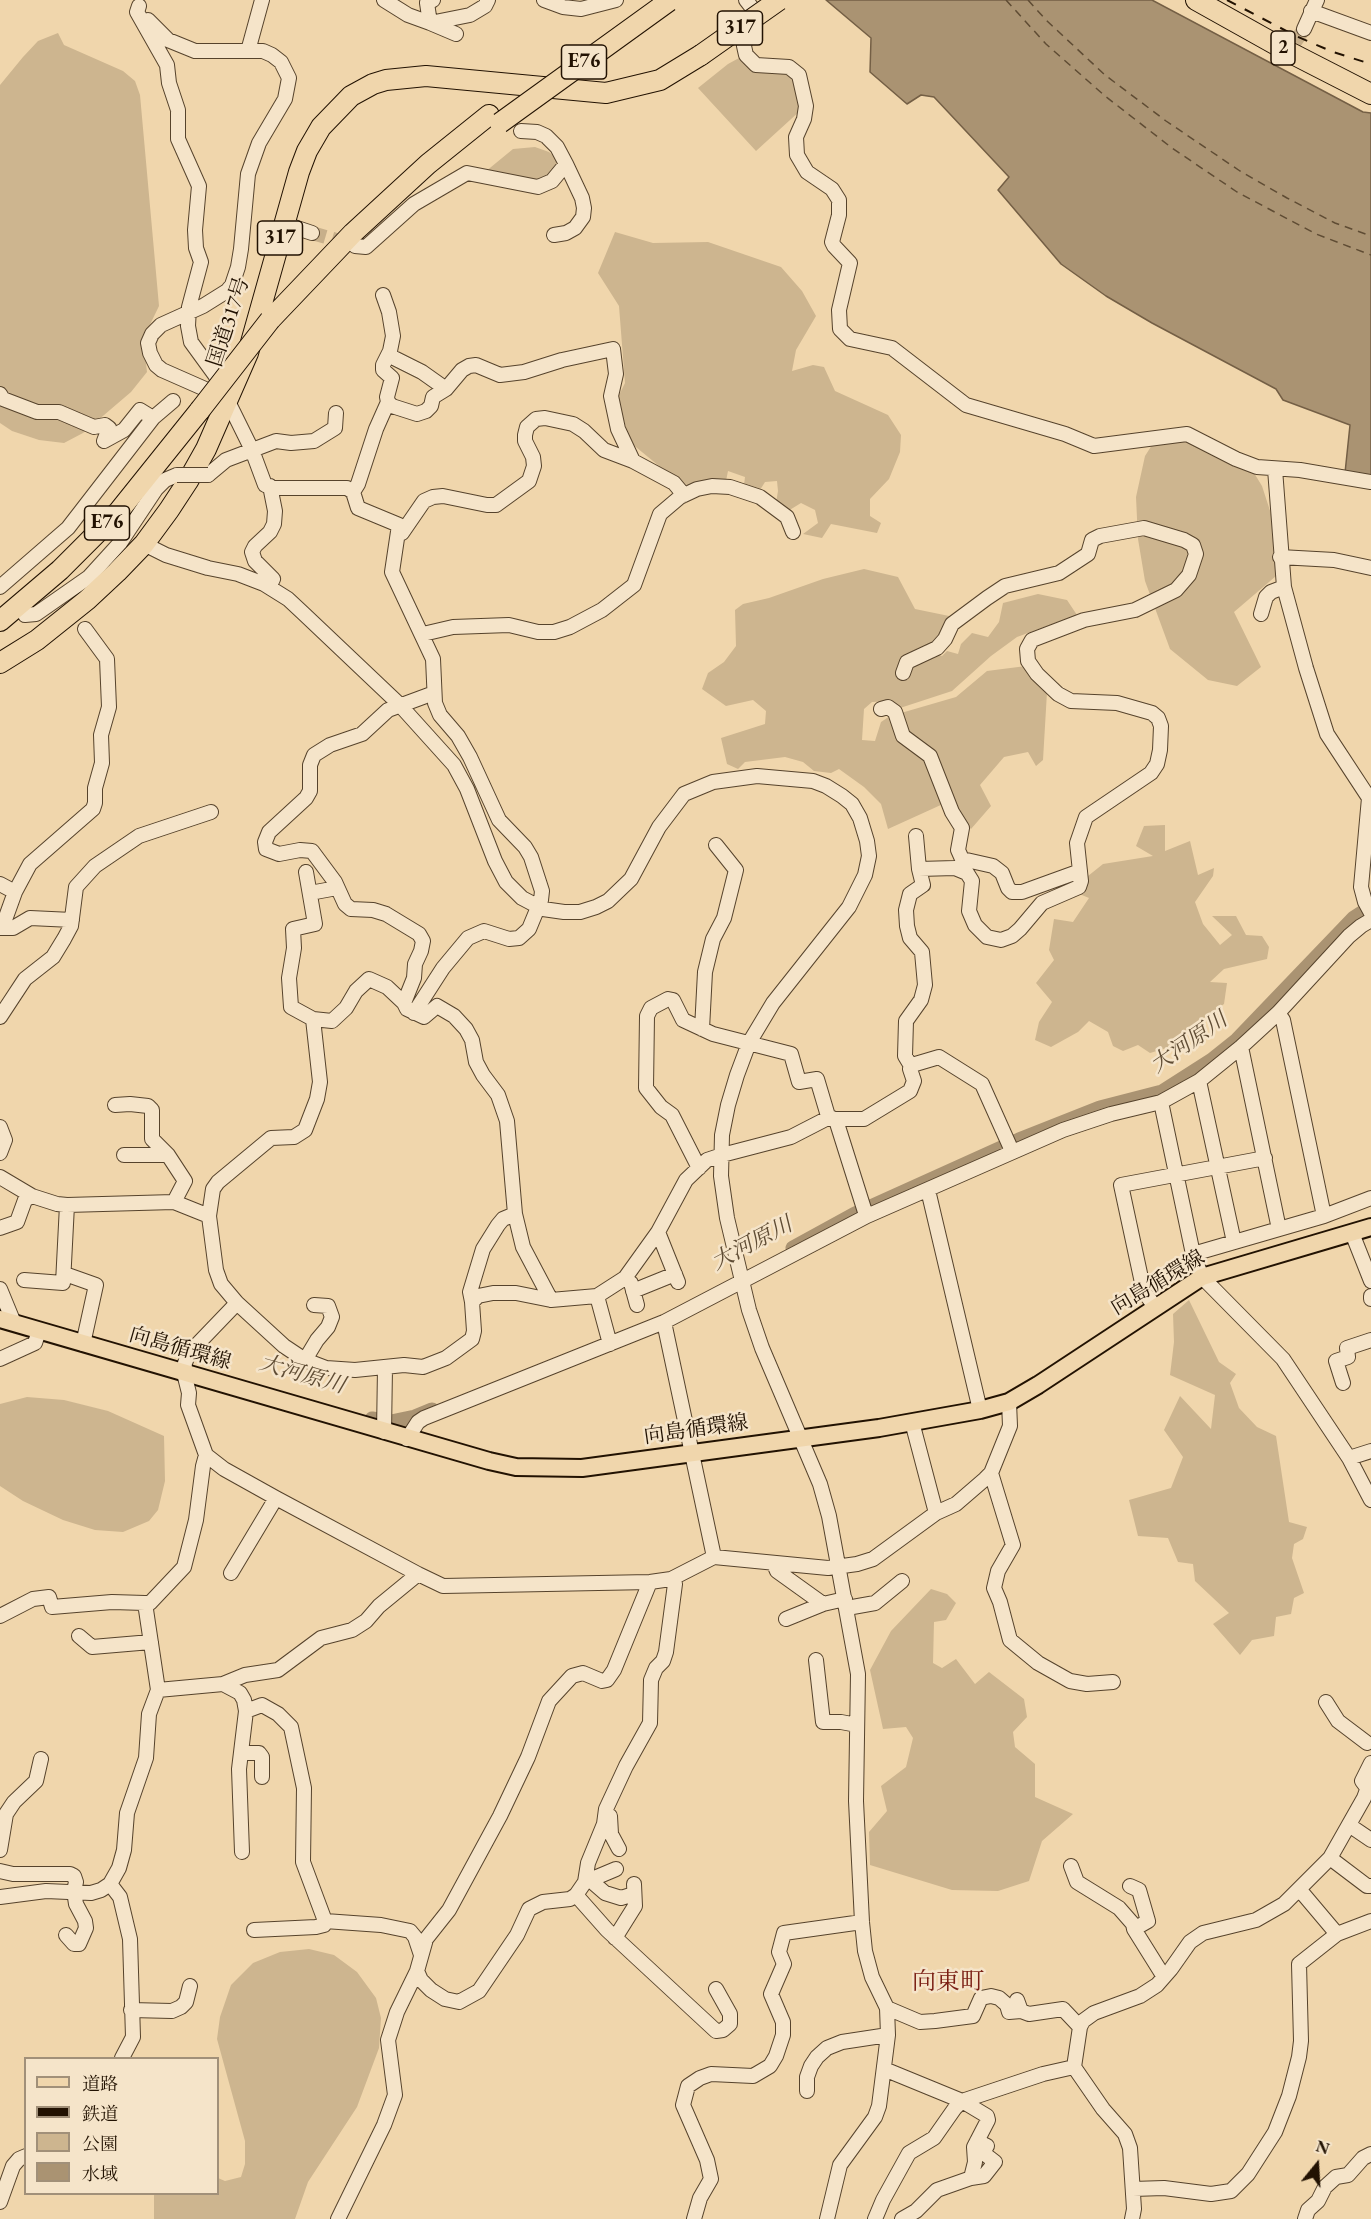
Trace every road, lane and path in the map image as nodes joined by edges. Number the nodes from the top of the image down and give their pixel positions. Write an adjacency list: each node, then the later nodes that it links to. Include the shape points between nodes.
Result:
1 (262, 0): 18 (street)
2 (384, 0): 14 (street)
3 (433, 0): 14 (street, via 427,3)
4 (488, 0): 14 (street, via 470,15)
5 (544, 0): 6 (street, via 581,9)
6 (616, 0)
7 (648, 0): 20 (highway, E76)
8 (670, 0): 20 (highway, E76, bridge)
9 (746, 0): 39 (street, via 753,9 744,46 746,55 756,65 789,68 799,75 807,106 796,137 797,155 807,172 832,189 839,200 832,242 850,263 839,310 840,329 850,339 892,348 966,405 1094,446 1186,434 1236,459)
10 (779, 0): 23 (highway, 国道317号 / 317, bridge, via 660,80 606,93 426,76 373,84 351,96 321,127 303,161)
11 (1196, 0): 19 (highway, 2, via 1292,47)
12 (138, 3): 18 (street, via 160,33 184,47 204,52); 28 (street, via 137,12 166,65 178,110 178,139 199,186 195,230 201,262)
13 (1314, 5): 15 (street); 16 (street)
14 (430, 23): 17 (street)
15 (1304, 29)
16 (1371, 33)
17 (456, 34)
18 (248, 51): 28 (street, via 263,51 281,62 289,78 288,87 248,174 241,249 232,285 219,297)
19 (1371, 94)
20 (494, 119): 54 (highway, E76, bridge, via 428,164 327,259 270,320 119,511 60,570)
21 (521, 131): 22 (street, via 546,136)
22 (567, 164): 25 (street, via 582,198 583,217 575,228); 26 (street, via 552,181 538,187 467,173 414,204 366,247)
23 (285, 224): 24 (street); 33 (highway, 国道317号 / 317, via 248,353)
24 (312, 233)
25 (554, 235)
26 (355, 246)
27 (383, 295): 29 (street, via 393,336)
28 (190, 312): 33 (street, via 191,342); 33 (street, via 161,325 152,334 148,343 150,354 162,370)
29 (388, 355): 30 (street); 34 (street, via 383,365 392,378)
30 (446, 389): 34 (street, via 433,397 426,411 417,414); 38 (street, via 469,366 500,375 613,349 616,374 610,396 618,429)
31 (0, 394): 36 (street, via 3,399 37,412 59,412 94,427 105,425 109,428 104,441 124,430 140,410)
32 (173, 401): 36 (street)
33 (228, 401): 37 (street); 46 (highway, 国道317号 / 317, via 188,481)
34 (388, 402): 42 (street)
35 (336, 413): 37 (street, via 335,428 314,441 276,441)
36 (153, 418): 49 (street, via 68,528)
37 (252, 450): 41 (street, via 265,485); 53 (street, bridge, via 226,460 208,475 177,475 165,480 120,543 89,577 36,614)
38 (633, 461): 43 (street, via 674,483); 44 (street, via 604,450 573,424 536,419 525,435 534,466 529,481 496,505 443,495 432,497 424,501 402,533)
39 (1275, 469): 40 (street); 47 (street)
40 (1371, 482)
41 (270, 486): 42 (street, via 347,488); 50 (street, via 274,524 252,552 255,561 273,579)
42 (353, 492): 44 (street, via 358,508 399,525)
43 (684, 495): 45 (street, via 712,486 745,491 787,517); 56 (street, via 660,514 634,585 602,610 554,632 508,625 453,627)
44 (398, 532): 56 (street, via 392,572)
45 (793, 532)
46 (144, 543): 50 (street, via 166,555 238,574); 57 (highway, 国道317号 / 317, via 87,600 37,640)
47 (1280, 556): 48 (street, via 1334,560); 51 (street)
48 (1371, 568)
49 (0, 587)
50 (268, 587): 60 (street, via 303,612)
51 (1284, 587): 52 (street, via 1266,597); 73 (street, via 1327,734 1369,798 1361,886)
52 (1261, 614)
53 (25, 615)
54 (0, 621)
55 (85, 629): 70 (street, via 107,659 109,707 101,735 102,763 95,803 93,809 30,864)
56 (423, 634): 59 (street, via 433,659)
57 (0, 663)
58 (903, 673): 66 (street, via 907,662 937,648 952,624 980,603 1005,586 1059,573 1088,554 1092,540 1100,536 1144,528 1193,545 1196,554 1189,575 1176,590 1135,610 1084,620 1032,640 1027,649 1028,661 1058,694 1071,701 1117,703 1152,713 1161,726 1160,750 1151,773 1086,817 1077,843)
59 (434, 693): 60 (street); 72 (street, via 440,715 470,757 498,820 531,856 542,891)
60 (399, 705): 69 (street, via 362,734 314,755 309,765 306,798 270,832 265,842 266,849 279,854 312,851); 72 (street, via 454,765 506,882 522,898)
61 (881, 709): 66 (street, via 888,707 895,712 903,736 930,756 962,828 958,850 962,859 993,866 1002,873 1012,892)
62 (211, 812): 74 (street, via 139,836 95,866 76,887)
63 (916, 836): 65 (street)
64 (716, 845): 82 (street, via 735,870 705,972)
65 (919, 869): 66 (street, via 955,868 966,873 972,881 969,910 975,925 987,938 1001,940 1020,929 1042,903 1079,887); 85 (street, via 923,885 909,894 906,910 910,938 922,952 925,985 921,1000 906,1021 905,1056)
66 (1080, 871)
67 (306, 872): 71 (street)
68 (0, 884): 70 (street)
69 (337, 888): 71 (street); 77 (street, via 351,909 379,912 419,934 423,941 421,951)
70 (15, 892): 76 (street)
71 (310, 893): 81 (street, via 315,924 293,929 290,978 291,1006)
72 (538, 906): 78 (street, via 529,929 519,938 484,931 468,938); 83 (street, via 580,912 608,901 631,879 659,827 684,794 713,782 757,776 796,778 826,786 842,796 860,818 867,841 865,875 849,907 773,1002)
73 (1369, 907)
74 (72, 920): 76 (street, via 30,918 13,928); 80 (street, via 52,957 25,979)
75 (1371, 921): 79 (street, via 1349,936)
76 (1, 928)
77 (404, 1003): 78 (street); 81 (street, via 387,987 369,979 332,1021)
78 (414, 1013): 107 (street, via 424,1017 437,1006 454,1016 472,1040 476,1062 498,1095 507,1121)
79 (1278, 1013): 84 (street); 109 (street, via 1283,1020)
80 (0, 1017)
81 (313, 1019): 108 (street, via 320,1082 318,1099 305,1130 294,1137 271,1138 218,1182 213,1189)
82 (702, 1029): 83 (street); 98 (street, via 683,1020 673,1000 651,1008 647,1016 646,1088 672,1115)
83 (749, 1043): 89 (street, via 791,1054 799,1082 817,1079 828,1116); 95 (street, via 728,1105)
84 (1241, 1047): 86 (street); 96 (street)
85 (910, 1066): 89 (street, via 914,1081 910,1091 864,1119); 91 (street, via 939,1057 982,1084)
86 (1199, 1081): 87 (street); 97 (street)
87 (1161, 1102): 91 (street, via 1072,1126); 99 (street)
88 (115, 1105): 94 (street, via 148,1106 152,1110 152,1138)
89 (836, 1120): 95 (street, via 826,1119 791,1137); 106 (street)
90 (0, 1127): 92 (street, via 5,1140)
91 (1012, 1151): 101 (street)
92 (0, 1153)
93 (124, 1155): 94 (street)
94 (168, 1155): 104 (street, via 185,1181)
95 (722, 1155): 98 (street, via 707,1160); 121 (street, via 727,1218)
96 (1265, 1158): 97 (street); 112 (street)
97 (1218, 1167): 99 (street); 115 (street)
98 (699, 1168): 113 (street, via 686,1180)
99 (1177, 1176): 116 (street); 129 (street, via 1121,1185 1144,1292)
100 (0, 1177): 102 (street)
101 (928, 1190): 121 (street, via 867,1216); 142 (street)
102 (32, 1196): 105 (street); 111 (street, via 25,1200 17,1222)
103 (1371, 1198): 109 (street)
104 (174, 1202): 105 (street); 108 (street)
105 (67, 1205): 117 (street)
106 (864, 1209)
107 (515, 1214): 125 (street, via 523,1247); 126 (street, via 498,1225 483,1249 470,1292)
108 (209, 1216): 127 (street, via 220,1284)
109 (1324, 1216): 112 (street)
110 (1371, 1227): 114 (main road, 向島循環線)
111 (0, 1228)
112 (1279, 1229): 115 (street)
113 (658, 1232): 119 (street); 119 (street, via 676,1278 635,1298 631,1283)
114 (1352, 1233): 118 (main road, 向島循環線); 122 (street)
115 (1234, 1242): 116 (street)
116 (1193, 1254): 118 (street)
117 (65, 1274): 120 (street, via 63,1283); 134 (street, via 96,1285)
118 (1202, 1277): 129 (main road, 向島循環線); 150 (street, via 1283,1359)
119 (625, 1278): 124 (street)
120 (24, 1280)
121 (741, 1281): 131 (street); 145 (street, via 762,1348)
122 (1371, 1281)
123 (0, 1289): 130 (street)
124 (597, 1296): 125 (street); 135 (street)
125 (551, 1300): 126 (street, via 493,1293 478,1296)
126 (472, 1302): 138 (street, via 472,1339 446,1358 423,1367)
127 (237, 1303): 137 (street); 139 (street, via 189,1353)
128 (314, 1305): 137 (street, via 328,1306 332,1317)
129 (1156, 1308): 141 (main road, 向島循環線)
130 (7, 1321): 132 (main road, 向島循環線)
131 (664, 1322): 135 (street); 149 (street)
132 (39, 1331): 134 (main road, 向島循環線); 136 (street, via 35,1343)
133 (1371, 1340): 140 (street, via 1347,1348 1348,1357 1336,1361)
134 (83, 1344): 139 (main road, 向島循環線)
135 (610, 1344): 146 (street, via 424,1418)
136 (0, 1359)
137 (305, 1360): 138 (street, via 326,1368)
138 (385, 1368): 144 (street)
139 (184, 1373): 144 (main road, 向島循環線); 148 (street, via 188,1405)
140 (1343, 1383)
141 (1009, 1402): 142 (main road, 向島循環線); 151 (street, via 1010,1426)
142 (980, 1410): 143 (main road, 向島循環線)
143 (912, 1422): 145 (main road, 向島循環線); 154 (street)
144 (384, 1425): 146 (main road, 向島循環線)
145 (800, 1438): 149 (main road, 向島循環線); 157 (street, via 830,1516)
146 (407, 1439): 149 (main road, 向島循環線, via 516,1467 544,1469)
147 (1371, 1451): 150 (street)
148 (207, 1455): 152 (street); 163 (street, via 184,1567 150,1603)
149 (692, 1455): 155 (street)
150 (1349, 1458): 153 (street)
151 (991, 1473): 154 (street, via 956,1504); 171 (street, via 1013,1545 998,1571 994,1588 1010,1640 1038,1663 1070,1681)
152 (276, 1498): 158 (street); 159 (street)
153 (1371, 1500)
154 (936, 1513): 157 (street, via 873,1559)
155 (714, 1557): 156 (street); 160 (street)
156 (774, 1564): 157 (street); 164 (street, via 777,1571)
157 (840, 1567): 165 (street)
158 (231, 1573)
159 (418, 1574): 162 (street, via 443,1586); 172 (street, via 352,1630 321,1638 278,1670 245,1675)
160 (671, 1579): 162 (street); 183 (street, via 675,1584 666,1652 651,1680 650,1723)
161 (902, 1581): 165 (street, via 875,1603)
162 (650, 1582): 209 (street, via 607,1680 583,1673 572,1676 549,1701 500,1816 449,1910 426,1939)
163 (145, 1603): 166 (street, via 52,1607 49,1597 33,1599); 169 (street)
164 (823, 1604): 165 (street); 167 (street)
165 (846, 1604): 176 (street, via 858,1674)
166 (0, 1616)
167 (786, 1619)
168 (79, 1636): 169 (street, via 92,1647)
169 (151, 1642): 173 (street)
170 (816, 1660): 176 (street, via 823,1722)
171 (1113, 1682)
172 (223, 1684): 173 (street); 175 (street, via 240,1693)
173 (158, 1690): 194 (street, via 149,1714 146,1758 127,1813 124,1850)
174 (1326, 1702): 177 (street, via 1338,1721)
175 (246, 1711): 178 (street); 201 (street, via 262,1705 291,1727 304,1788 303,1862)
176 (857, 1725): 203 (street)
177 (1370, 1745)
178 (241, 1753): 181 (street, via 259,1753); 188 (street)
179 (41, 1759): 187 (street, via 36,1781 6,1814)
180 (1371, 1763): 182 (street, via 1362,1781)
181 (262, 1777)
182 (1370, 1786): 184 (street)
183 (606, 1809): 186 (street); 193 (street, via 588,1863)
184 (1349, 1825): 185 (street); 189 (street)
185 (1371, 1840)
186 (619, 1849)
187 (0, 1852): 192 (street)
188 (242, 1852)
189 (1330, 1858): 196 (street); 197 (street)
190 (1071, 1866): 204 (street, via 1077,1881 1119,1908)
191 (616, 1869): 193 (street)
192 (1, 1871): 198 (street, via 70,1874 76,1881)
193 (588, 1881): 199 (street); 208 (street, via 621,1898 634,1889 635,1906)
194 (110, 1884): 198 (street, via 91,1893); 215 (street, via 120,1897 130,1939)
195 (1130, 1886): 204 (street, via 1139,1890 1148,1921)
196 (1371, 1886)
197 (1299, 1889): 206 (street); 211 (street, via 1284,1904 1256,1920 1203,1933 1190,1942)
198 (74, 1891): 200 (street); 207 (street, via 86,1928 79,1944)
199 (576, 1895): 208 (street); 210 (street, via 529,1909 517,1935 472,1996 459,2002 445,1999 421,1980)
200 (0, 1897)
201 (325, 1921): 205 (street, via 316,1928); 209 (street, via 410,1931)
202 (1371, 1921): 206 (street)
203 (862, 1922): 214 (street, via 872,1977); 230 (street, via 784,1933 779,1952 784,1964 771,1994 783,2022 783,2035 770,2066 753,2076 711,2074 688,2086 682,2105 707,2160 711,2179)
204 (1134, 1929): 211 (street)
205 (254, 1930)
206 (1337, 1934): 227 (street, via 1299,1964 1299,2057 1275,2132 1248,2174 1231,2191 1211,2194)
207 (66, 1935)
208 (615, 1938): 213 (street, via 717,2031 730,2024 730,2014)
209 (421, 1955): 210 (street)
210 (417, 1971): 229 (street, via 388,2040 395,2095)
211 (1164, 1977): 216 (street, via 1140,1996 1094,2013)
212 (190, 1986): 215 (street, via 186,2002 172,2011)
213 (716, 1989)
214 (886, 2008): 216 (street, via 927,2022 973,2016 981,1998 991,1996 1007,2005 1009,2013 1019,2006 1029,2014 1063,2009); 217 (street)
215 (131, 2010): 218 (street, via 133,2037)
216 (1080, 2027): 219 (street)
217 (888, 2035): 220 (street); 221 (street, via 827,2048 811,2067)
218 (123, 2057)
219 (1074, 2067): 222 (street); 227 (street, via 1125,2134)
220 (884, 2069): 222 (street); 231 (street, via 875,2117 840,2165)
221 (807, 2091)
222 (962, 2101): 223 (street, via 987,2116); 232 (street, via 934,2138 909,2153)
223 (977, 2141): 226 (street); 226 (street, via 987,2146 982,2152 995,2162 984,2176)
224 (1371, 2154): 235 (street, via 1348,2175 1336,2177 1325,2187)
225 (24, 2157): 228 (street, via 13,2166)
226 (970, 2178): 233 (street, via 937,2190)
227 (1133, 2189): 234 (street)
228 (0, 2202)
229 (338, 2219)
230 (694, 2219)
231 (827, 2219)
232 (876, 2219)
233 (902, 2219)
234 (1132, 2219)
235 (1305, 2219)

